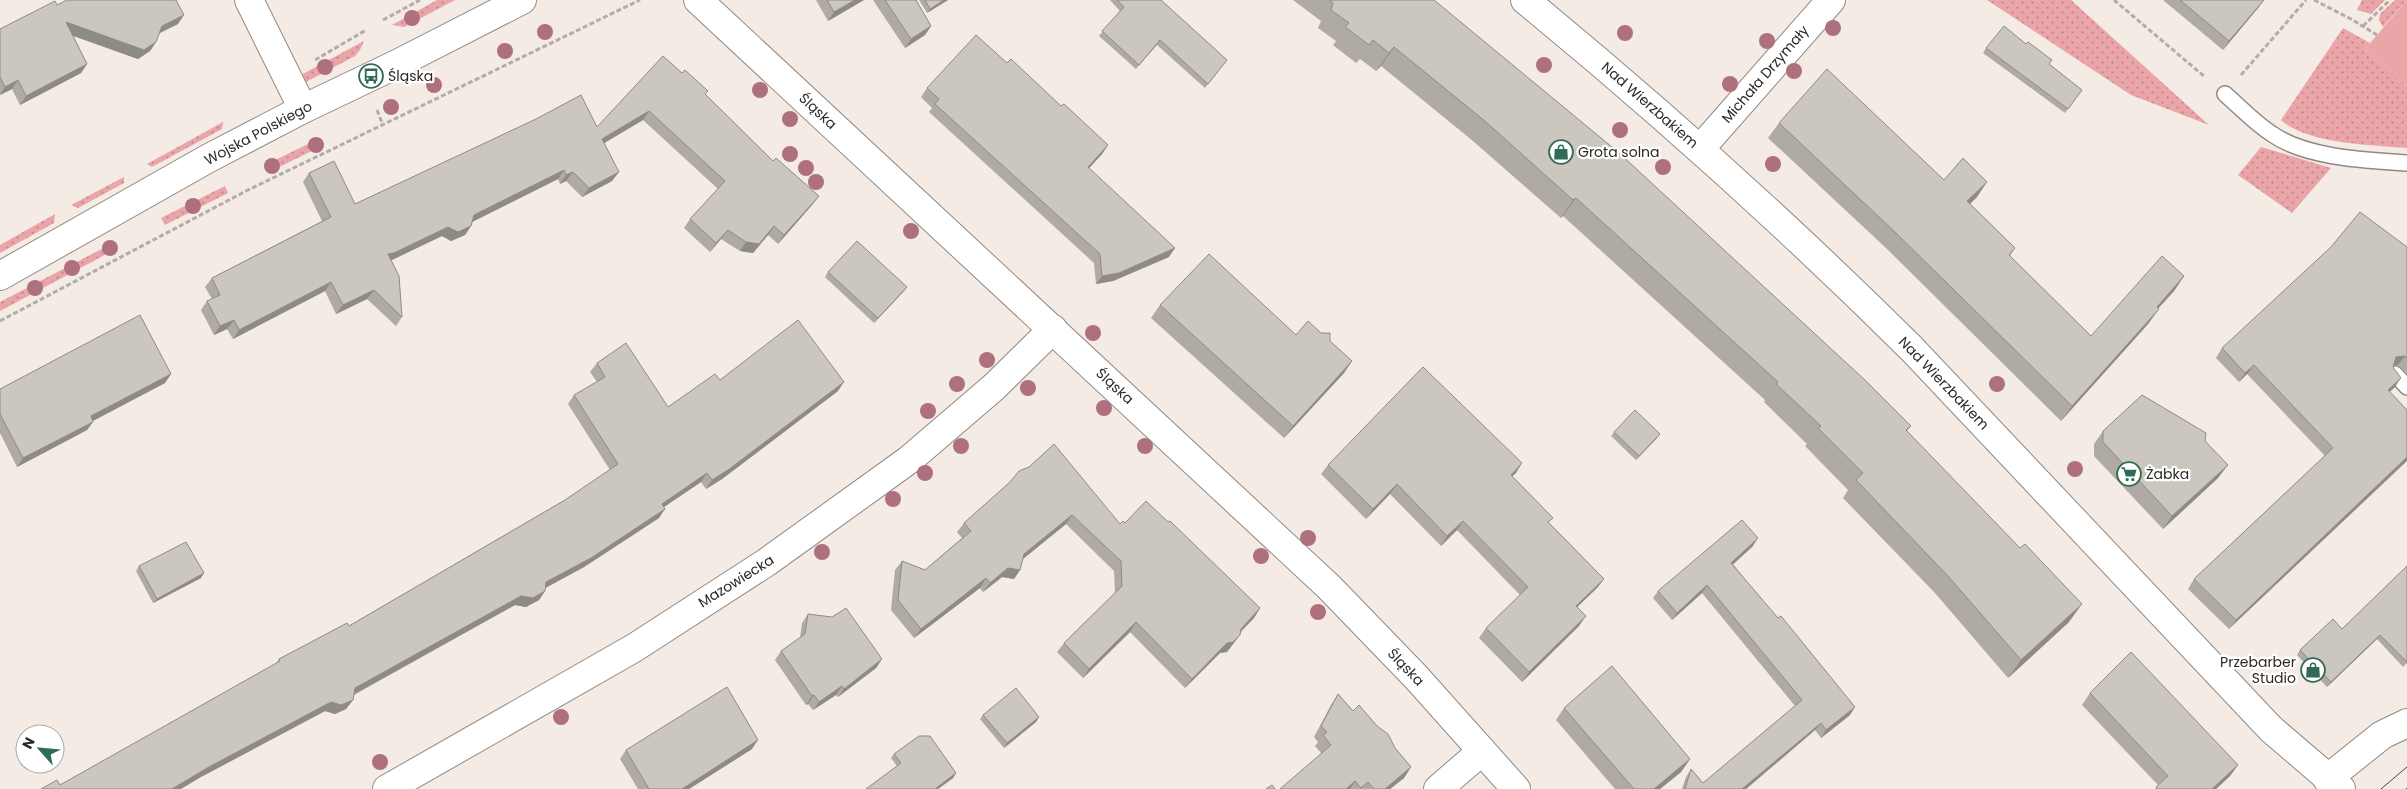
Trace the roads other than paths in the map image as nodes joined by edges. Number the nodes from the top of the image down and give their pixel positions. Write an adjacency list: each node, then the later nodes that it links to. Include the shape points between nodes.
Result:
1 (249, 0): 7 (street)
2 (522, 0): 7 (street, Wojska Polskiego)
3 (698, 0): 11 (street, Śląska)
4 (1525, 0): 8 (street, Nad Wierzbakiem)
5 (1831, 0): 8 (street, Michała Drzymały)
6 (2225, 94): 9 (lane, via 2287,143 2342,158)
7 (303, 108): 10 (street, Wojska Polskiego)
8 (1700, 149): 16 (street, Nad Wierzbakiem, via 1911,348)
9 (2407, 163)
10 (0, 276)
11 (1053, 329): 15 (street, Śląska, via 1328,587 1416,677); 17 (street, Mazowiecka, via 994,387 910,459 767,562 634,648)
12 (2395, 374): 13 (lane)
13 (2407, 387)
14 (2407, 723): 16 (street, via 2382,735)
15 (1482, 751): 18 (street); 19 (street, Śląska)
16 (2328, 786)
17 (387, 789)
18 (1438, 789)
19 (1516, 789)

